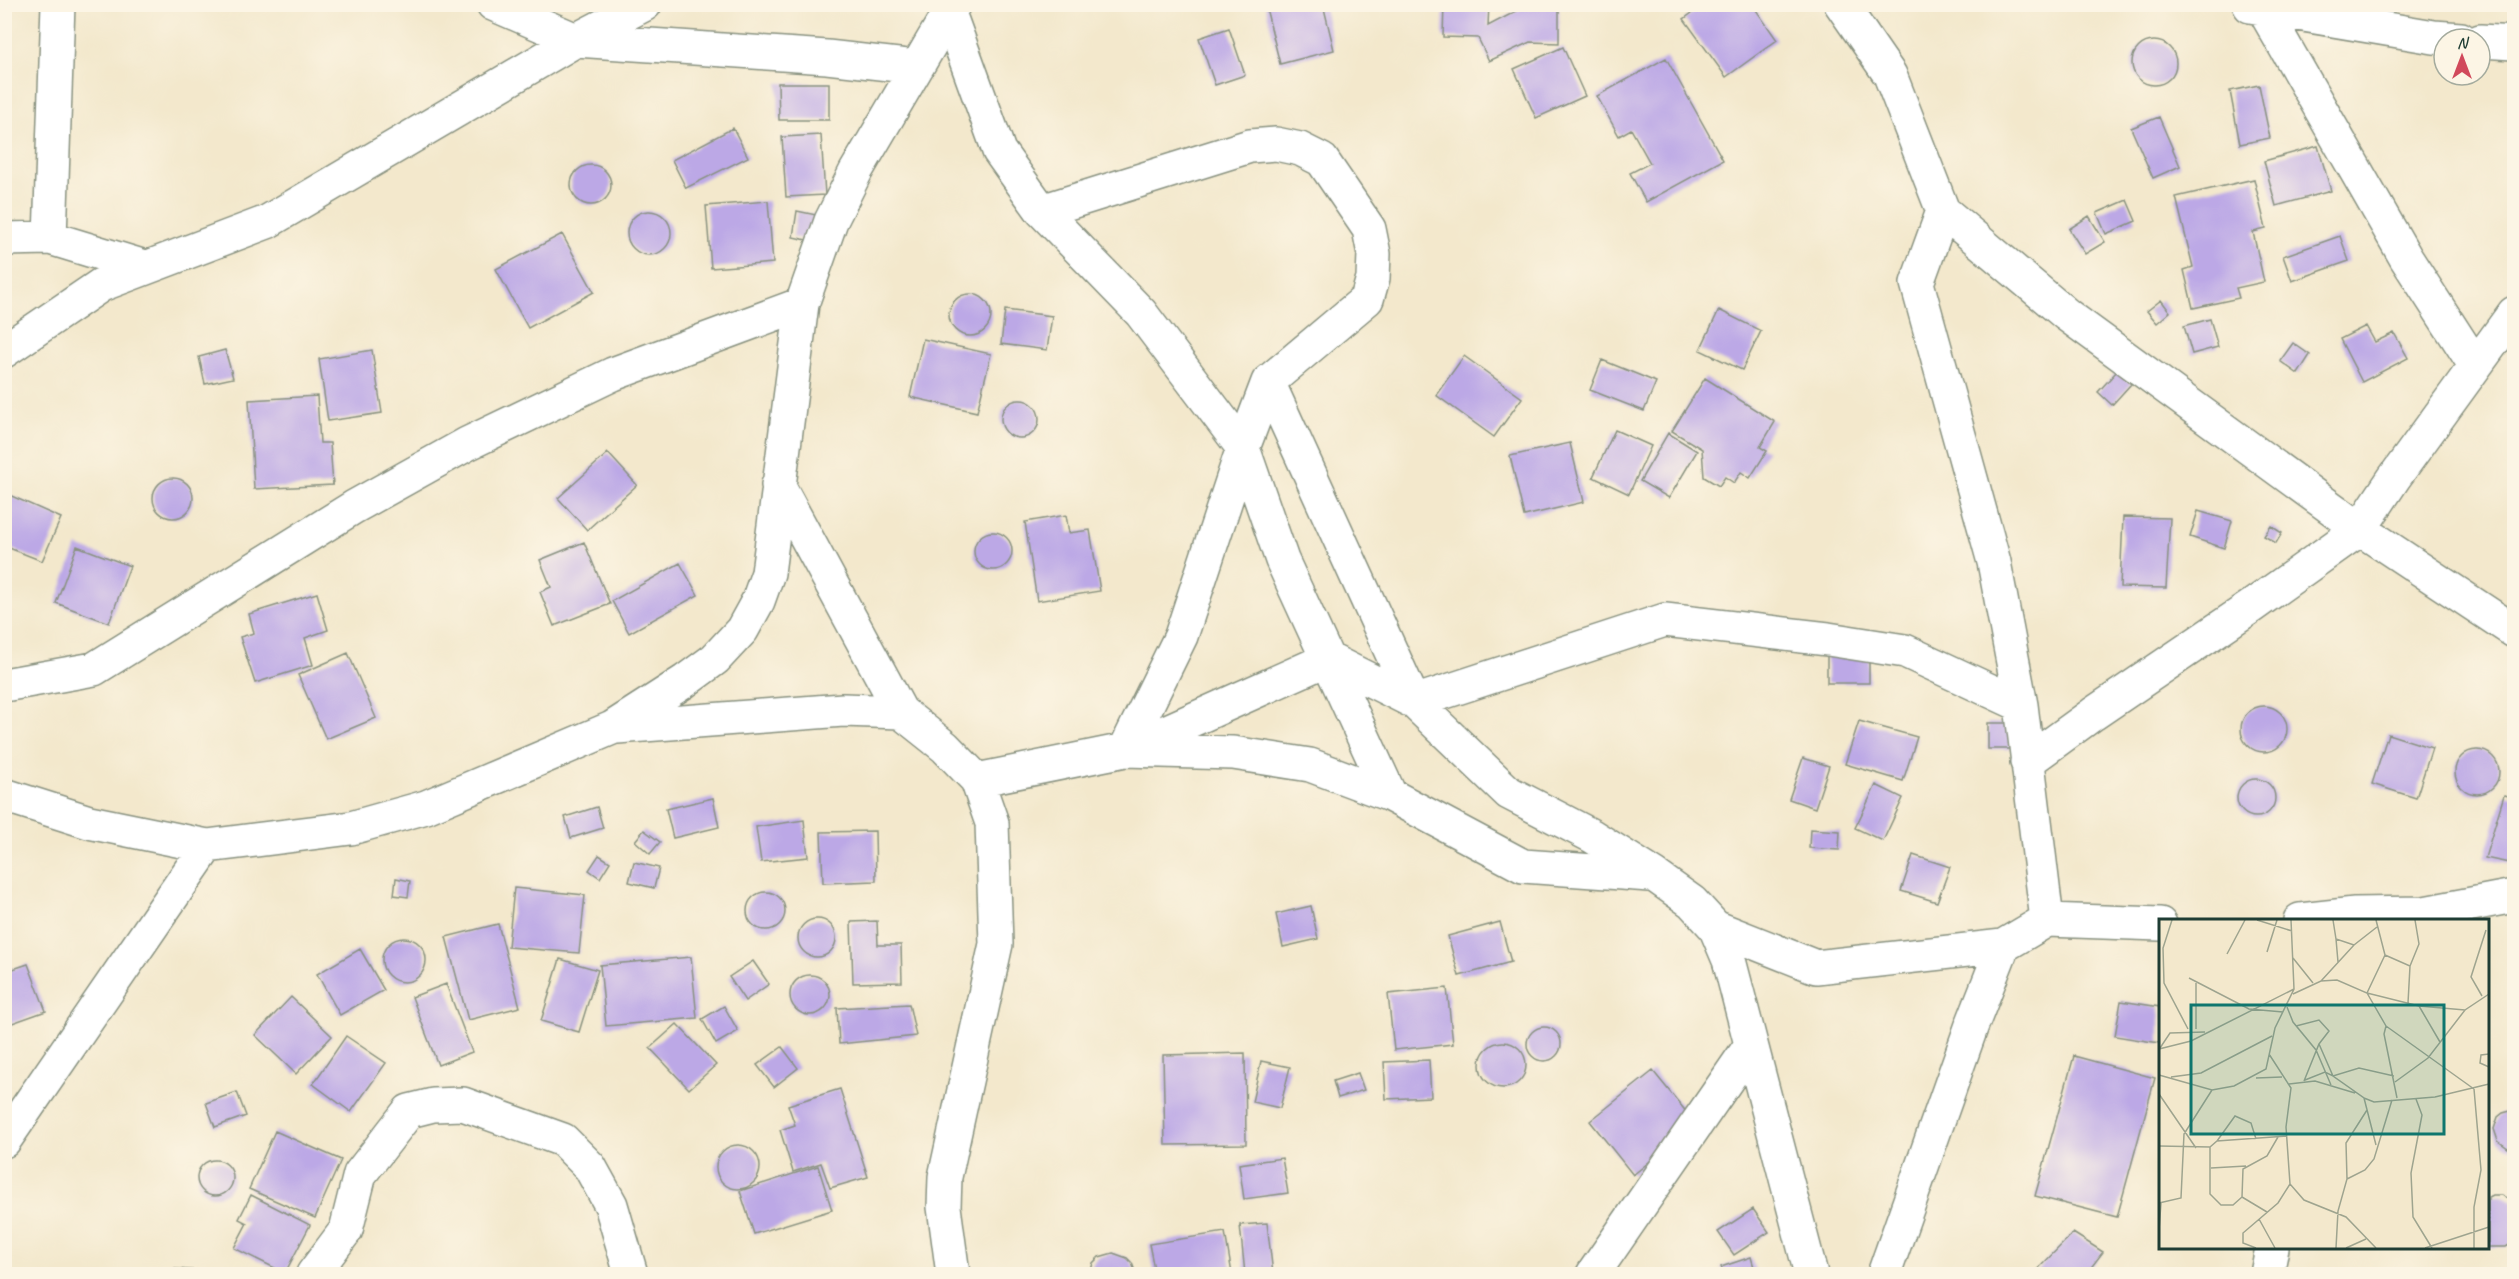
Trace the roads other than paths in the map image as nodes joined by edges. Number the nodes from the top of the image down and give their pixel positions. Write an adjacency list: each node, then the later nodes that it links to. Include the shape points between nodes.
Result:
1 (58, 4): 14 (street)
2 (493, 4): 8 (street)
3 (645, 4): 8 (street)
4 (1841, 4): 13 (street, via 1890,75)
5 (2254, 7): 7 (street); 20 (street)
6 (952, 9): 11 (street); 12 (street, via 999,151)
7 (2432, 37)
8 (576, 40): 11 (street); 16 (street, via 267,222)
9 (2492, 41): 10 (street)
10 (2514, 43)
11 (916, 66): 17 (street, via 831,222)
12 (1042, 211): 21 (street, via 1251,146 1276,144 1300,149 1322,160 1369,229 1373,278 1367,299); 22 (street, via 1141,313)
13 (1943, 211): 24 (street, via 2067,315); 29 (street, via 1917,283 1994,562)
14 (50, 238): 15 (street); 16 (street)
15 (4, 239)
16 (145, 267): 19 (street, via 101,285)
17 (802, 304): 23 (street); 27 (street, via 613,374 467,444 354,507 94,669)
18 (2514, 313): 20 (street)
19 (4, 351)
20 (2475, 365): 24 (street)
21 (1268, 382): 22 (street); 28 (street)
22 (1242, 448): 26 (street, via 1282,560); 32 (street, via 1180,636)
23 (778, 485): 30 (street); 31 (street, via 768,573 742,630 715,659)
24 (2360, 528): 25 (street); 33 (street)
25 (2514, 631)
26 (1328, 659): 28 (street); 32 (street); 36 (street)
27 (4, 685)
28 (1414, 702): 29 (street, via 1665,620 1905,651); 38 (street, via 1509,793 1592,836)
29 (2021, 705): 33 (street)
30 (901, 712): 31 (street, via 843,710); 34 (street, via 945,747)
31 (612, 728): 37 (street, via 426,807 351,828)
32 (1125, 750): 34 (street); 36 (street, via 1233,753 1310,765)
33 (2027, 762): 41 (street)
34 (977, 780): 50 (street, via 992,823 996,944 945,1177 944,1207)
35 (4, 795): 37 (street, via 89,822)
36 (1390, 795): 38 (street, via 1523,866)
37 (207, 846): 46 (street)
38 (1654, 875): 43 (street, via 1692,902)
39 (2514, 896): 40 (street, via 2424,913)
40 (2316, 919)
41 (2047, 920): 42 (street); 44 (street)
42 (2159, 924)
43 (1716, 927): 44 (street, via 1816,967); 45 (street, via 1730,960)
44 (2003, 946): 53 (street)
45 (1751, 1045): 51 (street); 52 (street)
46 (4, 1141)
47 (2272, 1249): 54 (street)
48 (313, 1275): 49 (street, via 346,1230 360,1174 409,1111 463,1104 563,1140 590,1167 611,1205)
49 (631, 1275)
50 (953, 1275)
51 (1593, 1275)
52 (1811, 1275)
53 (1884, 1275)
54 (2267, 1275)

